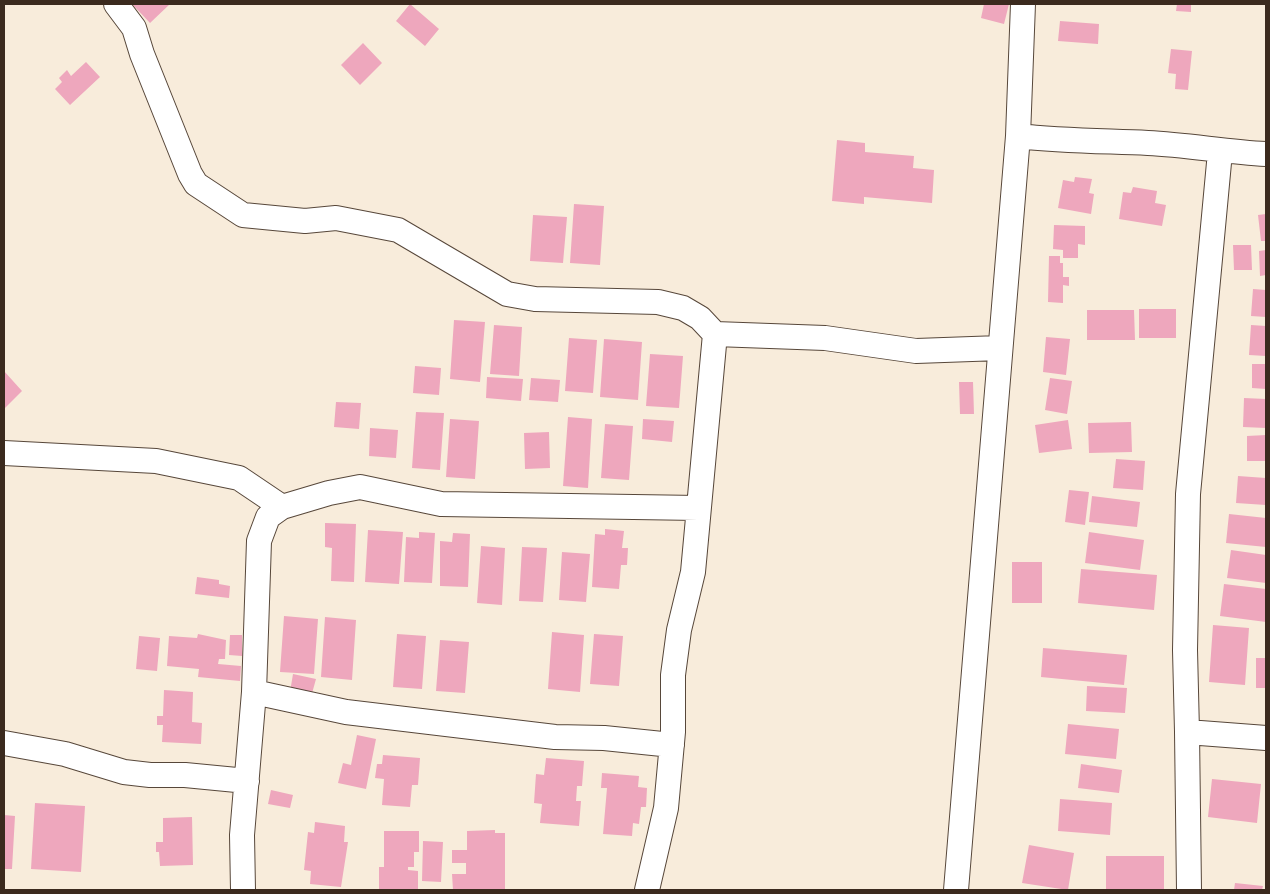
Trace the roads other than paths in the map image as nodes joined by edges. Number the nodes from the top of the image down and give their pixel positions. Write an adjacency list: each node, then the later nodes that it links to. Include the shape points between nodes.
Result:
1 (116, 4): 6 (street, via 134,28 190,174 196,184 233,211 243,215 305,221 336,218 398,230 507,294 536,299 658,302 683,308 700,318)
2 (1023, 4): 3 (street)
3 (1018, 136): 4 (street, via 1066,142 1148,143); 7 (street)
4 (1220, 152): 5 (street); 12 (street, via 1188,494)
5 (1266, 154)
6 (715, 334): 7 (street, via 825,338 916,351); 10 (street)
7 (1000, 348): 19 (street)
8 (4, 453): 9 (street, via 156,461 239,478)
9 (282, 507): 10 (street, via 360,487 441,504); 11 (street, via 268,517 259,541)
10 (698, 508): 15 (street, via 692,572 673,675)
11 (254, 692): 15 (street, via 346,712 555,737); 16 (street)
12 (1187, 732): 13 (street); 20 (street)
13 (1266, 738)
14 (4, 743): 16 (street, via 66,754 124,772)
15 (672, 745): 18 (street, via 666,808)
16 (247, 782): 17 (street, via 242,835)
17 (243, 890)
18 (647, 890)
19 (956, 890)
20 (1189, 890)

